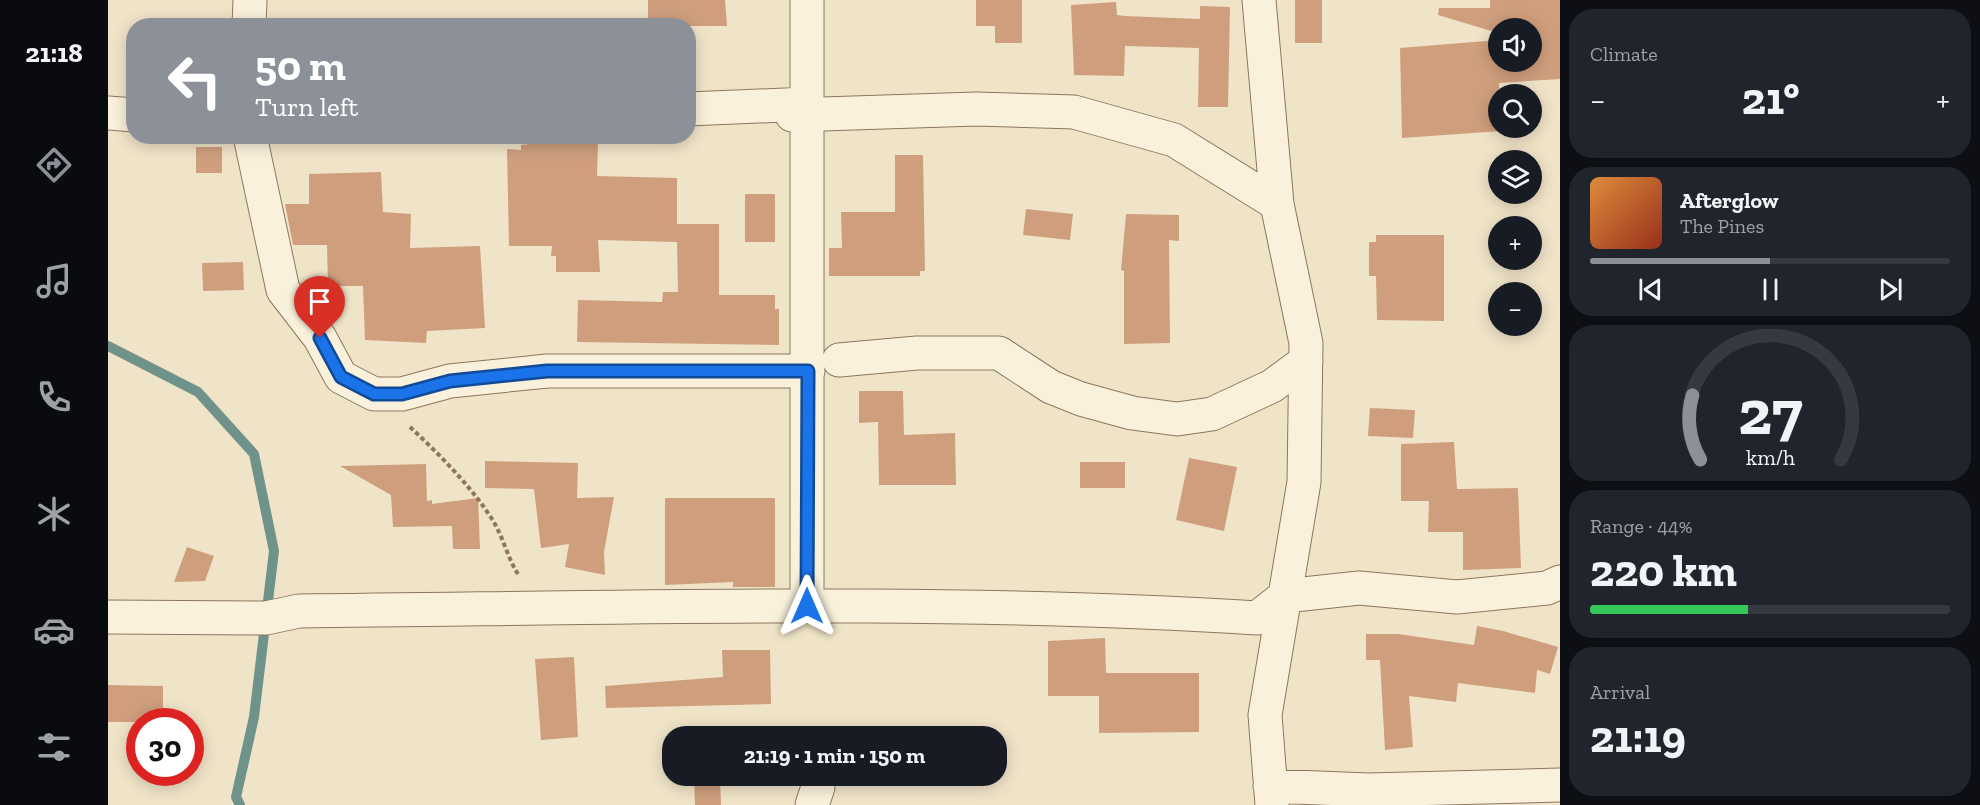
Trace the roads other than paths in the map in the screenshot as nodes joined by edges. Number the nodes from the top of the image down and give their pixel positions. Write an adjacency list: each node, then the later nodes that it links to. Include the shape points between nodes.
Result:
1 (250, 0): 4 (street)
2 (807, 0): 6 (street)
3 (1259, 0): 10 (street)
4 (249, 18)
5 (696, 109): 6 (street)
6 (799, 109): 10 (street, via 1074,112 1174,140); 13 (street)
7 (108, 113): 8 (street)
8 (126, 114)
9 (252, 144): 13 (street, via 283,290 320,338 341,377 374,394 402,394 450,381 547,371)
10 (1277, 204): 12 (street, via 1306,343)
11 (839, 360): 12 (street, via 957,351 999,353 1051,387 1081,399 1132,413 1177,419 1212,414 1272,386)
12 (1306, 361): 15 (street, via 1304,482)
13 (808, 371): 16 (street)
14 (1560, 582): 15 (street, via 1547,588 1457,597 1359,588)
15 (1285, 596): 16 (street, via 1257,618 1022,607); 19 (street, via 1265,715)
16 (807, 606): 17 (street, via 299,611 266,618)
17 (108, 616)
18 (1560, 785): 19 (street)
19 (1271, 796)

